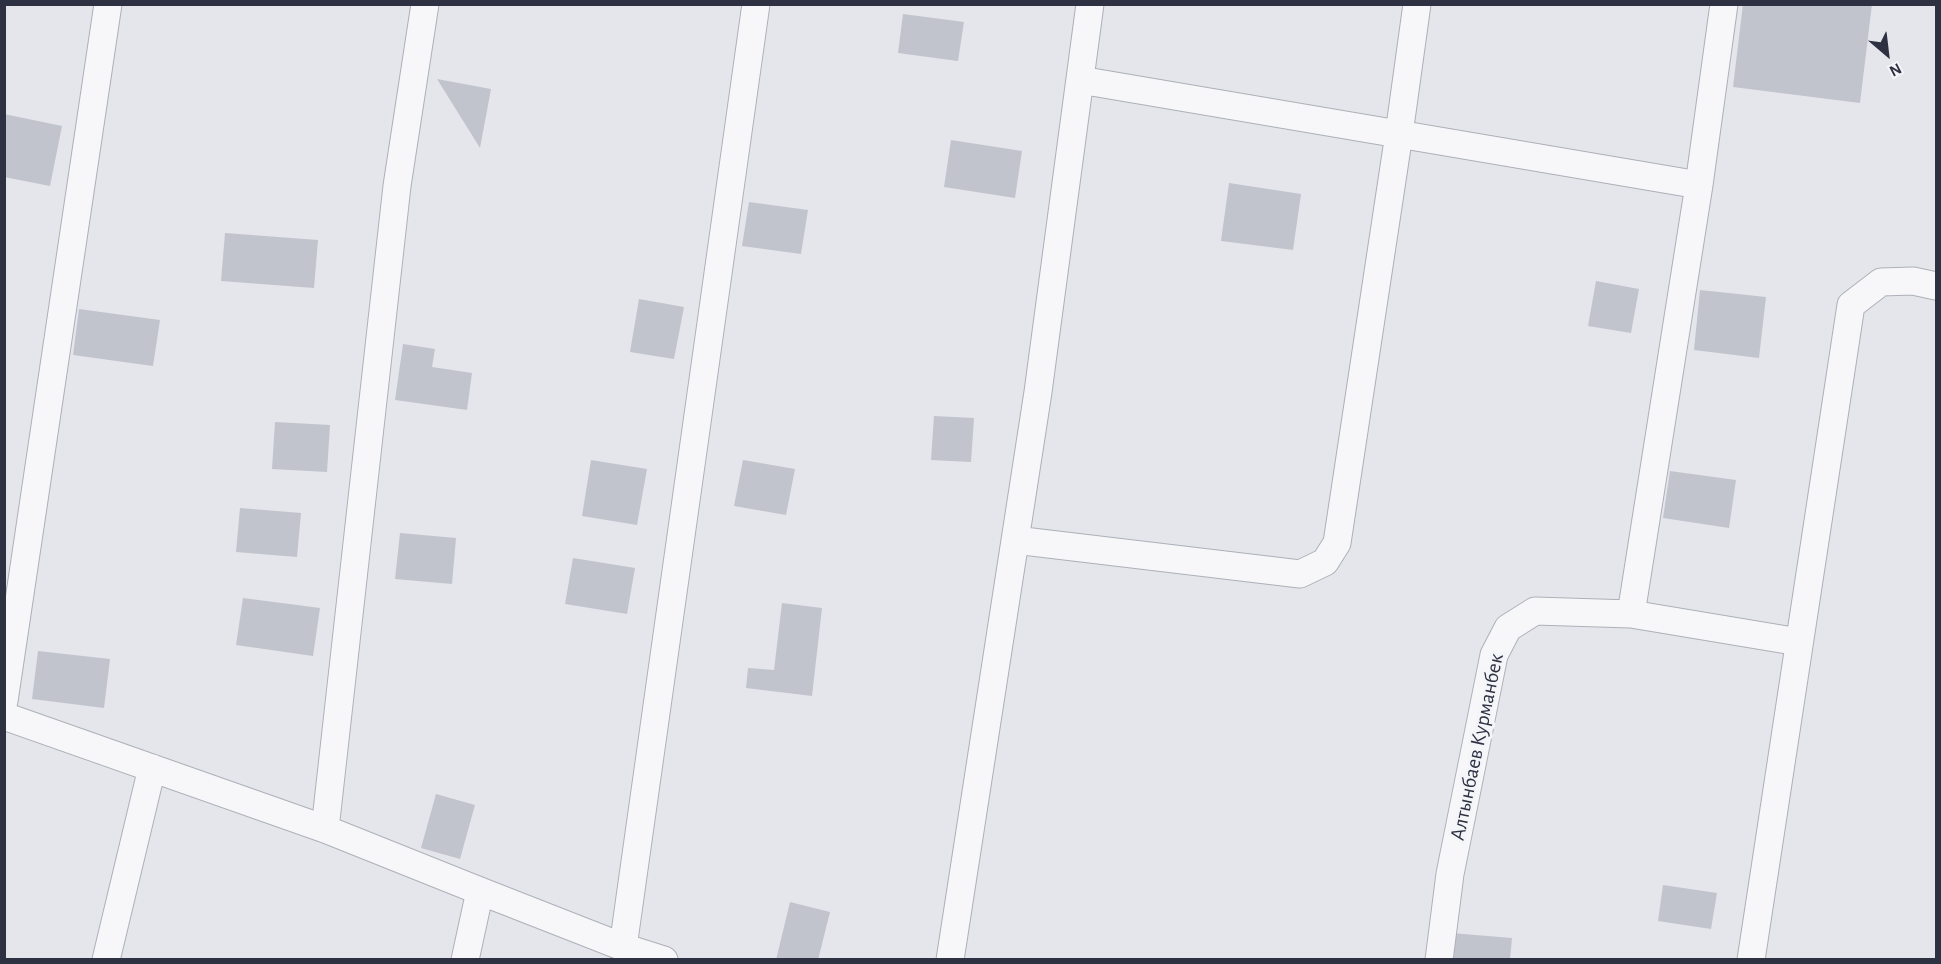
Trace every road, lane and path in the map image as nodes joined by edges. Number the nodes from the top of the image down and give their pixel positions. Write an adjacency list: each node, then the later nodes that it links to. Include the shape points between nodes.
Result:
1 (108, 4): 14 (street)
2 (425, 4): 17 (street, via 397,186)
3 (756, 4): 19 (street)
4 (1090, 4): 7 (street)
5 (1417, 4): 8 (street)
6 (1724, 4): 9 (street)
7 (1080, 80): 8 (street); 11 (street)
8 (1399, 134): 9 (street); 11 (street, via 1337,543 1325,562 1300,574)
9 (1699, 185): 12 (street)
10 (1936, 286): 13 (street, via 1913,281 1881,282 1851,305)
11 (1015, 540): 23 (street)
12 (1632, 614): 13 (street, Алтынбаев Курманбек); 24 (street, Алтынбаев Курманбек, via 1536,611 1508,628 1494,655 1450,874)
13 (1799, 642): 25 (street)
14 (4, 701)
15 (4, 716): 16 (street)
16 (152, 768): 17 (street); 20 (street)
17 (325, 829): 18 (street)
18 (480, 891): 19 (street); 21 (street)
19 (623, 946): 22 (street)
20 (106, 960)
21 (465, 960)
22 (664, 960)
23 (950, 960)
24 (1439, 960)
25 (1751, 960)

